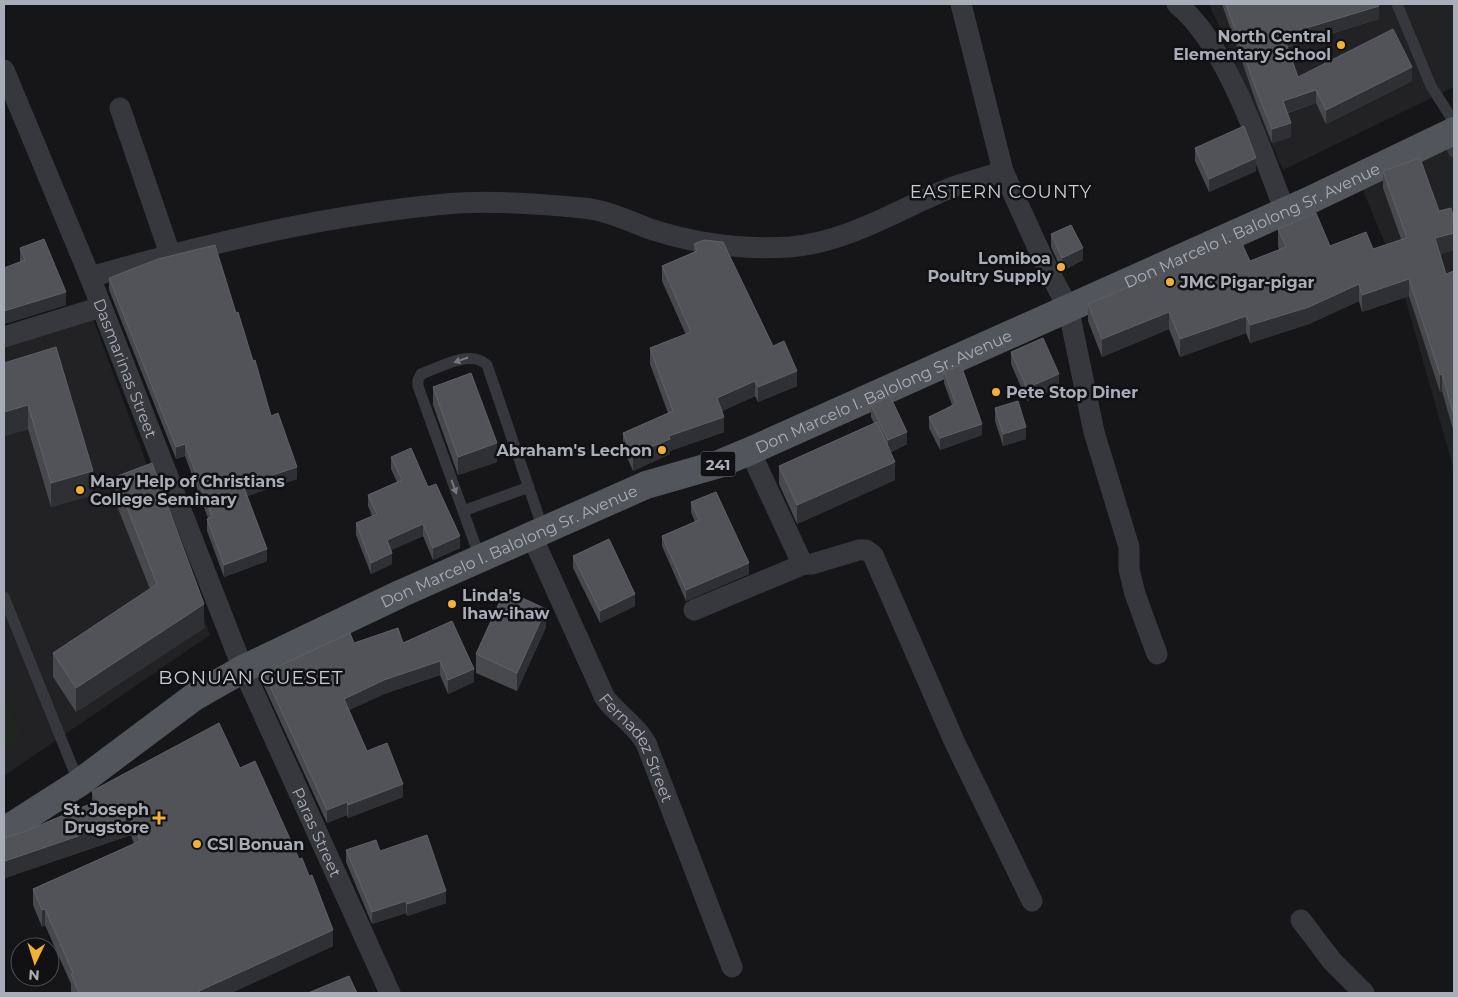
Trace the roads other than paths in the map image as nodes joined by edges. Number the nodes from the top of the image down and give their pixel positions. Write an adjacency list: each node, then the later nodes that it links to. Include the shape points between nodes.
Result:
1 (961, 4): 7 (street)
2 (1177, 4): 8 (street, via 1215,48 1250,123)
3 (1397, 4): 6 (lane)
4 (4, 70): 10 (street, Dasmarinas Street)
5 (120, 108): 9 (street)
6 (1452, 135): 8 (main road, Don Marcelo I. Balolong Sr. Avenue / 241)
7 (1003, 171): 9 (street, via 954,187 845,235 791,247 702,244 586,208 448,203 342,218); 11 (street)
8 (1285, 211): 11 (main road, Don Marcelo I. Balolong Sr. Avenue / 241)
9 (170, 254): 10 (street)
10 (90, 277): 12 (street, Dasmarinas Street)
11 (1068, 306): 14 (main road, Don Marcelo I. Balolong Sr. Avenue / 241); 22 (street, via 1094,432 1129,547 1134,594)
12 (100, 307): 13 (street); 23 (street, Dasmarinas Street)
13 (4, 337)
14 (750, 451): 17 (main road, Don Marcelo I. Balolong Sr. Avenue / 241, via 719,464 646,484); 19 (street)
15 (529, 487): 16 (lane); 16 (lane, one-way to 16, via 487,365 471,357 421,374 418,386); 17 (lane)
16 (463, 511): 18 (lane)
17 (537, 532): 18 (main road, Don Marcelo I. Balolong Sr. Avenue / 241); 28 (street, Fernadez Street, via 604,698 639,730 646,743)
18 (480, 558): 23 (main road, Don Marcelo I. Balolong Sr. Avenue / 241)
19 (804, 564): 21 (street); 26 (street, via 859,550 873,555 955,743)
20 (4, 598): 24 (lane)
21 (694, 610)
22 (1157, 654)
23 (243, 669): 24 (main road, Don Marcelo I. Balolong Sr. Avenue / 241, via 194,697); 29 (street, Paras Street)
24 (79, 784): 25 (main road, Don Marcelo I. Balolong Sr. Avenue / 241)
25 (4, 830)
26 (1032, 901)
27 (1300, 920): 30 (street, via 1332,961)
28 (732, 967)
29 (390, 993)
30 (1364, 993)

